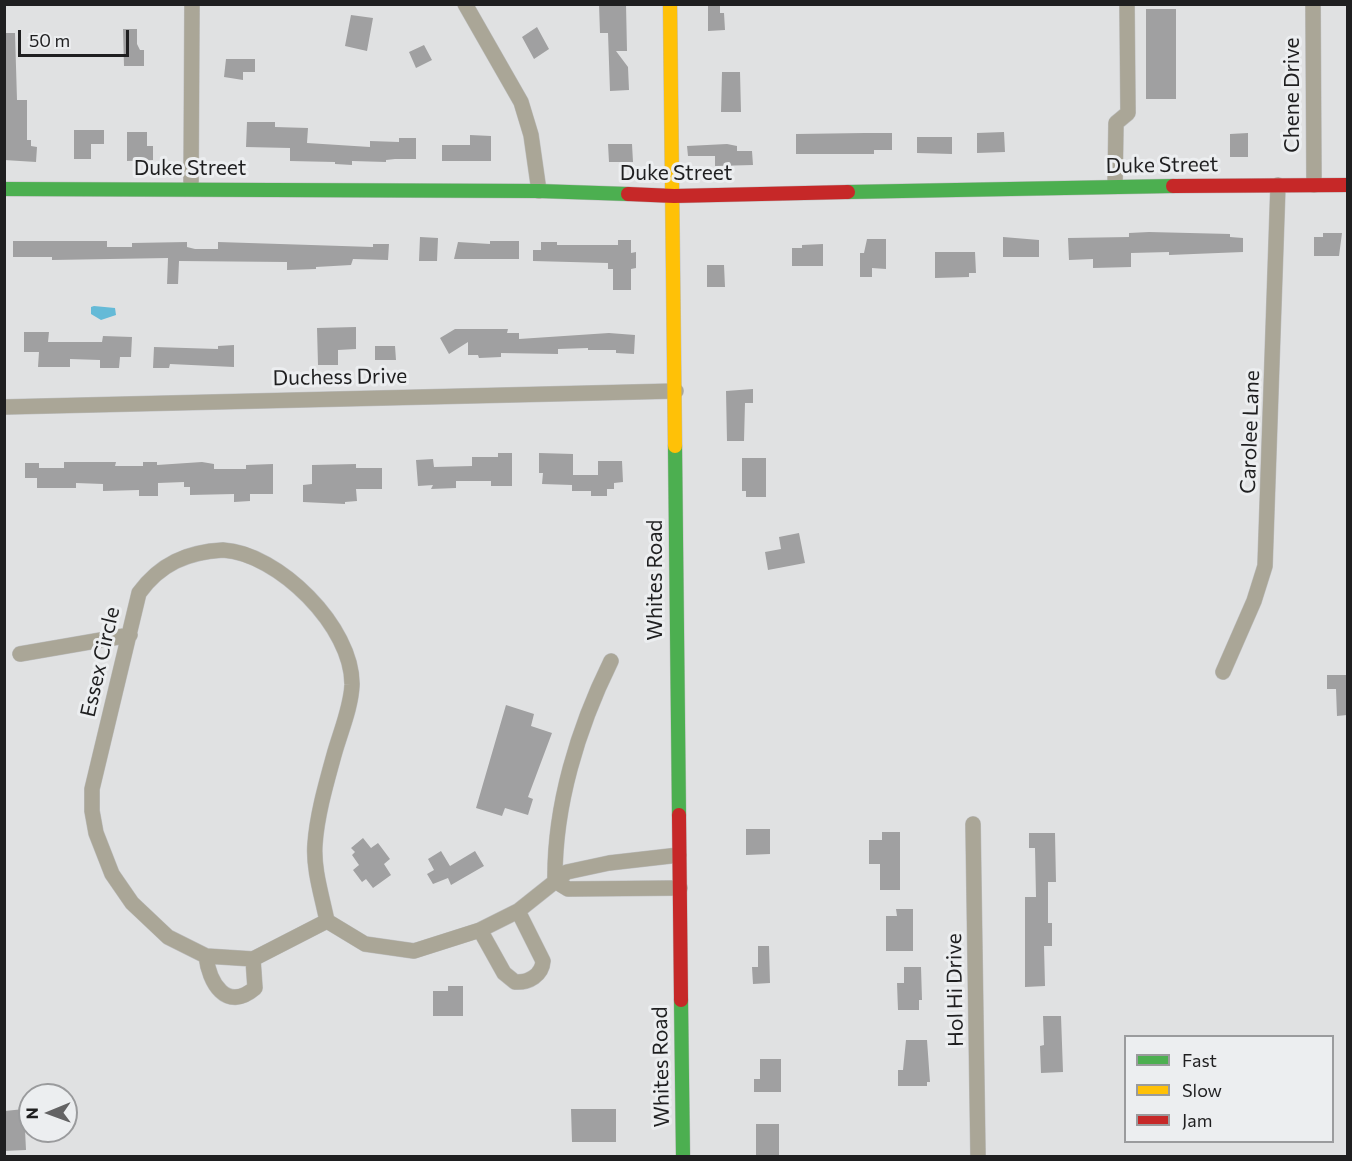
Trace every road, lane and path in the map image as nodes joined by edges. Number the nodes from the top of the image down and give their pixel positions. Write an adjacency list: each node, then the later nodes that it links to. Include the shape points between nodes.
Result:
1 (192, 4): 10 (street)
2 (465, 4): 12 (street, via 521,102 531,135)
3 (670, 4): 13 (street, Whites Road)
4 (1127, 4): 9 (street, via 1128,113 1116,123)
5 (1312, 4): 8 (street, Chene Drive)
6 (1278, 184): 8 (street, Duke Street); 9 (street, Duke Street); 19 (street, Carolee Lane, via 1265,566)
7 (1347, 184): 8 (street, Duke Street)
8 (1314, 185)
9 (1115, 186): 13 (street, Duke Street)
10 (191, 188): 11 (street, Duke Street); 12 (street, Duke Street)
11 (4, 189)
12 (539, 191): 13 (street, Duke Street)
13 (674, 196): 14 (street, Whites Road)
14 (676, 391): 15 (street, Duchess Drive); 21 (street, Whites Road)
15 (4, 407)
16 (130, 635): 17 (street); 25 (street, Essex Circle, via 134,608 148,580 177,559 203,551 238,551 265,562 296,586 326,618 349,662 352,686 314,846); 27 (street, Essex Circle, via 93,789 96,833 112,874 132,903 168,937)
17 (20, 654)
18 (611, 661): 22 (street, via 585,721 563,801 554,855)
19 (1222, 672)
20 (973, 824): 30 (street, Hol Hi Drive)
21 (679, 855): 22 (street, via 598,865 567,872); 23 (street, Whites Road)
22 (555, 880): 23 (street, via 568,889); 24 (street)
23 (680, 888): 29 (street, Whites Road)
24 (518, 911): 26 (street); 26 (street, via 543,961 540,971 528,981 515,982 507,977)
25 (327, 921): 26 (street, via 364,944 397,950 414,951); 28 (street)
26 (480, 930)
27 (206, 956): 28 (street, Essex Circle); 28 (street, via 214,986 237,996 255,988)
28 (253, 959)
29 (683, 1156)
30 (978, 1156)

